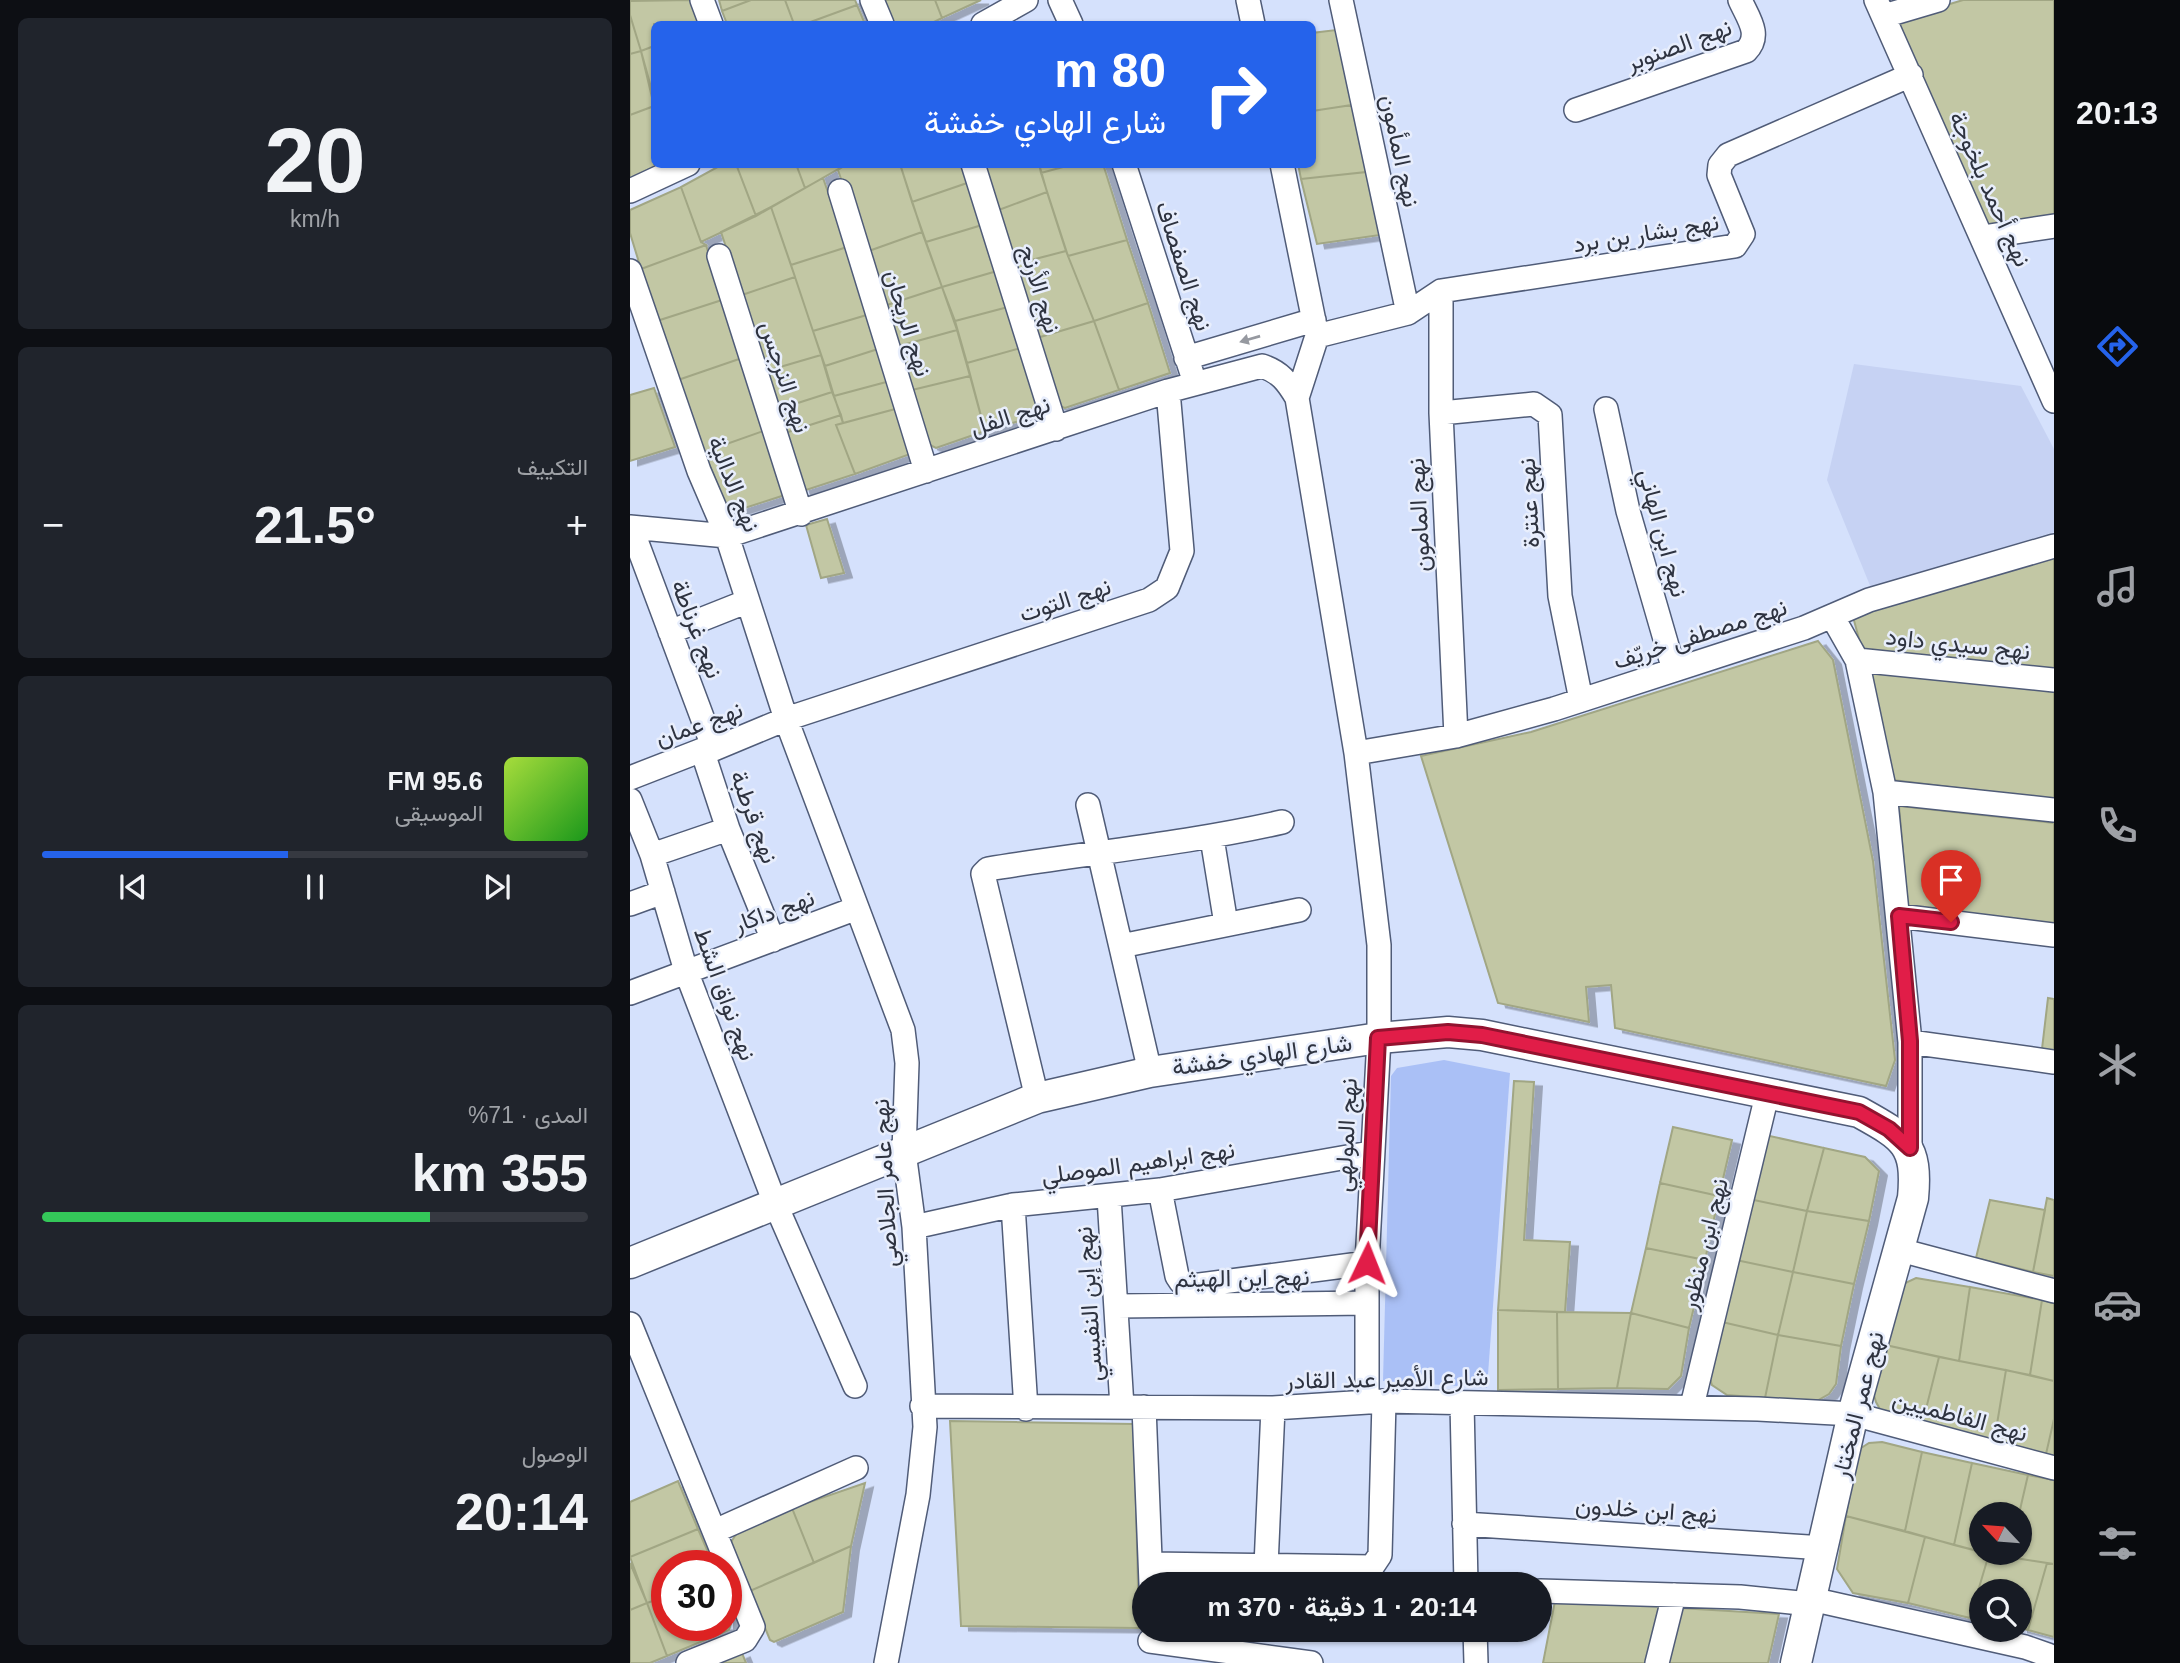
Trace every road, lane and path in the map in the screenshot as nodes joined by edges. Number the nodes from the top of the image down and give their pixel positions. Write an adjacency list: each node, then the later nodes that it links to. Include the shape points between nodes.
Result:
1 (702, 0): 10 (street)
2 (872, 0): 11 (street)
3 (1026, 0): 12 (street)
4 (1060, 0): 13 (street)
5 (1248, 0): 14 (street)
6 (1341, 0): 28 (street, نهج المأمون)
7 (1740, 0): 16 (street, نهج الصنوبر, via 1755,33 1746,51)
8 (1938, 0): 9 (street)
9 (1880, 8): 15 (street, نهج أحمد بلخوجة)
10 (710, 21)
11 (880, 21)
12 (988, 21)
13 (1070, 21)
14 (1252, 21)
15 (1911, 75): 24 (street, نهج أحمد بلخوجة); 27 (street, نهج بشار بن برد, via 1728,155 1718,175 1742,234 1735,246)
16 (1576, 110)
17 (679, 168): 21 (street)
18 (974, 168): 38 (street, نهج الأرنج)
19 (1125, 168): 30 (street, نهج الصفصاف)
20 (1283, 168): 29 (street)
21 (630, 191)
22 (840, 191): 39 (street, نهج الريحان)
23 (2054, 226): 24 (street)
24 (1983, 237): 31 (street, نهج أحمد بلخوجة)
25 (719, 257): 40 (street, نهج النرجس)
26 (630, 271): 42 (street, نهج الدالية, via 699,471)
27 (1441, 291): 28 (street, نهج بشار بن برد); 37 (street, نهج المامون)
28 (1408, 313): 29 (street, نهج بشار بن برد)
29 (1315, 328): 30 (street, نهج بشار بن برد, one-way to 30); 34 (street)
30 (1186, 358): 32 (street, نهج الصفصاف)
31 (2046, 363): 35 (street, نهج أحمد بلخوجة)
32 (1195, 383): 33 (street, نهج الفل); 34 (street, نهج الفل, via 1262,366 1287,380)
33 (1168, 391): 38 (street, نهج الفل); 51 (street, نهج التوت, via 1182,551 1167,588 1149,600)
34 (1297, 398): 54 (street, نهج المولهي)
35 (2054, 401)
36 (1606, 409): 48 (street, نهج ابن الهاني, via 1628,512)
37 (1441, 413): 50 (street, نهج عنترة, via 1534,404 1550,415 1560,596); 52 (street, نهج المامون)
38 (1056, 429): 39 (street, نهج الفل)
39 (926, 471): 40 (street, نهج الفل)
40 (801, 514): 42 (street, نهج الفل)
41 (630, 527): 42 (street); 46 (street, نهج غرناطة)
42 (727, 536): 44 (street, نهج الدالية)
43 (2054, 546): 45 (street, نهج مصطفى خريّف, via 1869,600)
44 (748, 601): 46 (street); 51 (street, نهج الدالية)
45 (1832, 616): 47 (street); 48 (street, نهج مصطفى خريّف)
46 (670, 632): 53 (street, نهج غرناطة)
47 (1857, 660): 49 (street, نهج سيدي داود); 56 (street)
48 (1674, 670): 50 (street, نهج مصطفى خريّف)
49 (2054, 680)
50 (1581, 700): 52 (street, نهج مصطفى خريّف)
51 (786, 719): 53 (street, نهج عمان); 67 (street, نهج عامر الجلاصي)
52 (1456, 736): 54 (street, نهج مصطفى خريّف)
53 (708, 749): 55 (street, نهج عمان); 61 (street, نهج قرطبة)
54 (1356, 753): 76 (street, نهج المولهي, via 1379,945)
55 (630, 778)
56 (1885, 792): 59 (street); 69 (street)
57 (630, 800): 64 (street, نهج نواق الشط)
58 (1088, 804): 63 (street)
59 (2054, 810)
60 (1282, 822): 62 (street)
61 (728, 829): 64 (street); 72 (street, نهج قرطبة)
62 (1212, 838): 63 (street); 70 (street)
63 (1099, 850): 73 (street); 81 (street, via 988,869 983,874)
64 (652, 855): 65 (street, نهج نواق الشط)
65 (663, 892): 66 (street); 74 (street, نهج نواق الشط)
66 (630, 904)
67 (857, 908): 72 (street, نهج داكار); 83 (street, نهج عامر الجلاصي, via 903,1030)
68 (1299, 909): 70 (street)
69 (1899, 916): 71 (street); 77 (street)
70 (1226, 924): 73 (street)
71 (2054, 935)
72 (773, 940): 74 (street, نهج داكار)
73 (1121, 946): 79 (street)
74 (686, 971): 75 (street, نهج داكار); 87 (street, نهج نواق الشط)
75 (630, 993)
76 (1378, 1038): 79 (street, شارع الهادي خفشة); 80 (street, شارع الهادي خفشة, via 1448,1032 1482,1035); 84 (street, نهج المولهي)
77 (1910, 1041): 78 (street); 82 (street)
78 (2054, 1062)
79 (1150, 1072): 81 (street, شارع الهادي خفشة)
80 (1767, 1095): 82 (street, شارع الهادي خفشة, via 1859,1112); 101 (street, نهج ابن منظور)
81 (1037, 1098): 83 (street, شارع الهادي خفشة)
82 (1910, 1148): 90 (street, نهج عمر المختار, via 1913,1198)
83 (904, 1152): 87 (street, شارع الهادي خفشة); 89 (street, نهج عامر الجلاصي)
84 (1370, 1153): 85 (street, نهج ابراهيم الموصلي); 92 (street, نهج المولهي)
85 (1160, 1190): 86 (street, نهج ابراهيم الموصلي); 92 (street, via 1177,1276 1192,1286)
86 (1108, 1197): 88 (street, نهج ابراهيم الموصلي); 95 (street, نهج إبن النفيسي)
87 (775, 1203): 91 (street, شارع الهادي خفشة); 97 (street, نهج نواق الشط)
88 (1013, 1205): 89 (street, نهج ابراهيم الموصلي); 104 (street)
89 (914, 1227): 100 (street, نهج عامر الجلاصي)
90 (1900, 1250): 93 (street); 105 (street, نهج عمر المختار)
91 (630, 1263)
92 (1367, 1263): 94 (street, نهج المولهي)
93 (2054, 1291)
94 (1367, 1303): 95 (street, نهج ابن الهيثم); 98 (street, نهج المولهي)
95 (1117, 1306): 102 (street, نهج إبن النفيسي)
96 (630, 1324): 109 (street)
97 (855, 1386)
98 (1376, 1402): 99 (street, شارع الأمير عبد القادر); 103 (street, شارع الأمير عبد القادر); 111 (street, نهج المولهي, via 1378,1562 1359,1568)
99 (1462, 1403): 101 (street, شارع الأمير عبد القادر); 108 (street)
100 (922, 1406): 104 (street, شارع الأمير عبد القادر); 124 (street, نهج عامر الجلاصي, via 925,1427 919,1495)
101 (1692, 1406): 105 (street, شارع الأمير عبد القادر)
102 (1133, 1407): 103 (street, شارع الأمير عبد القادر); 104 (street, شارع الأمير عبد القادر); 112 (street, نهج إبن النفيسي)
103 (1273, 1408): 111 (street)
104 (1026, 1409)
105 (1853, 1414): 107 (street, نهج الفاطميين); 110 (street, نهج عمر المختار)
106 (856, 1468): 109 (street)
107 (2054, 1468)
108 (1464, 1524): 110 (street, نهج ابن خلدون); 114 (street)
109 (715, 1531): 123 (street, via 753,1627 745,1640)
110 (1824, 1548): 117 (street, نهج عمر المختار)
111 (1266, 1566): 113 (street)
112 (1151, 1572)
113 (1180, 1572)
114 (1466, 1572)
115 (1552, 1591): 116 (street)
116 (1674, 1595): 117 (street); 127 (street)
117 (1811, 1602): 121 (street, via 2025,1647); 128 (street, نهج عمر المختار)
118 (1475, 1642): 126 (street)
119 (1149, 1644): 120 (street)
120 (1212, 1657): 122 (street)
121 (2054, 1661)
122 (1286, 1662): 125 (street)
123 (688, 1663)
124 (886, 1663)
125 (1311, 1663)
126 (1476, 1663)
127 (1657, 1663)
128 (1796, 1663)

